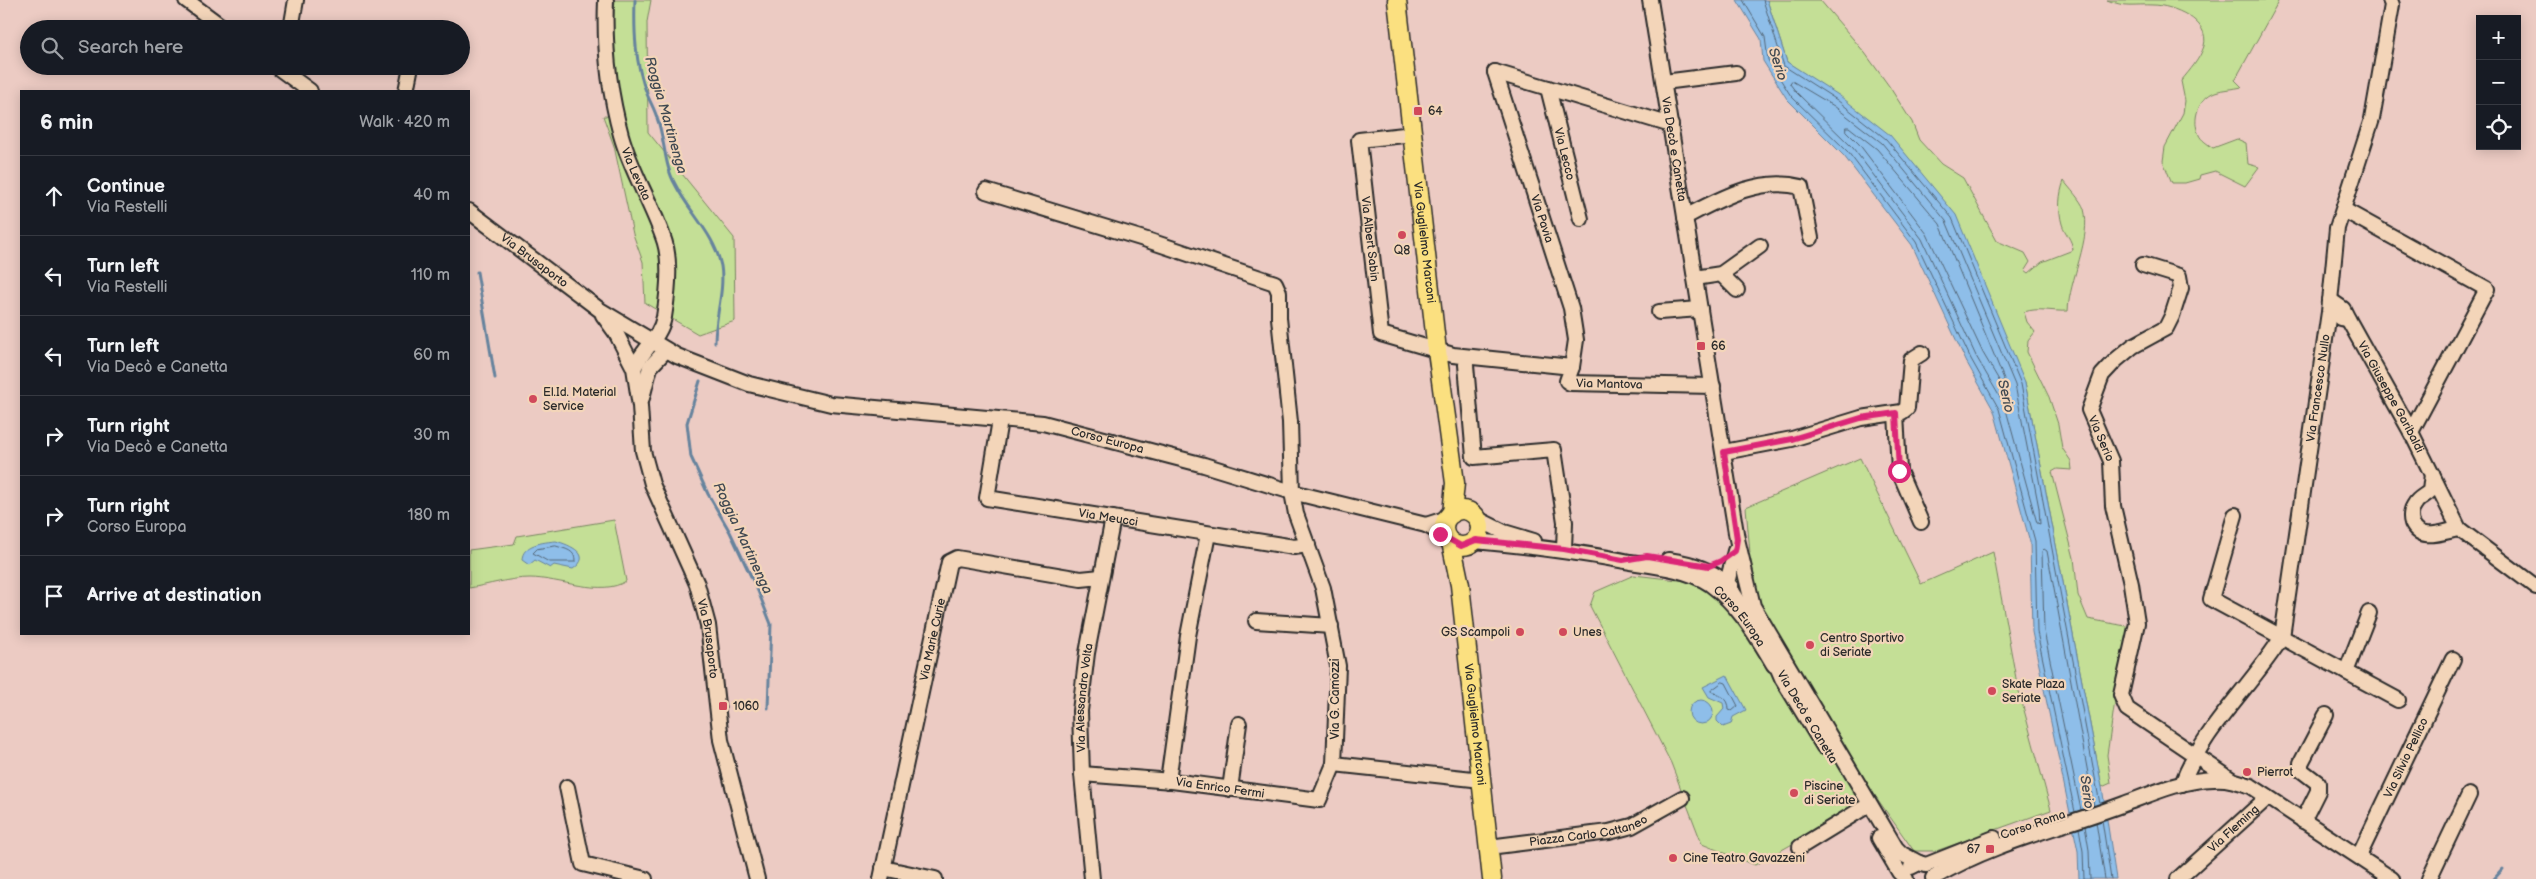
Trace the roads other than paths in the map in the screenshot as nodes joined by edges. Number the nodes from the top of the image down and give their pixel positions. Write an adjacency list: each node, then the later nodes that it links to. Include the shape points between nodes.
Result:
1 (186, 0): 7 (street)
2 (296, 0): 8 (street)
3 (606, 0): 35 (street, Via Levata, via 605,40 610,85 622,136 638,184 664,238 667,283 664,317)
4 (1650, 0): 12 (street, Via Decò e Canetta)
5 (2390, 0): 19 (street, Via Francesco Nullo, via 2392,5 2372,119)
6 (1395, 1): 17 (main road, Via Guglielmo Marconi)
7 (213, 20)
8 (293, 20)
9 (1736, 73): 12 (street, Via Decò e Canetta)
10 (289, 75): 14 (street)
11 (409, 75): 15 (street)
12 (1666, 82): 16 (street, Via Decò e Canetta)
13 (1548, 88): 16 (street); 22 (street, Via Lecco); 40 (street, Via Pavia, via 1495,72 1571,308 1576,340)
14 (309, 90)
15 (406, 90)
16 (1671, 125): 21 (street, Via Decò e Canetta)
17 (1413, 134): 37 (main road, Via Guglielmo Marconi); 37 (street, Via Albert Sabin, via 1359,140 1381,334)
18 (986, 191): 50 (street, Via G. Camozzi, via 1275,282 1279,292)
19 (2344, 210): 29 (street, Via Francesco Nullo, via 2338,228); 47 (street, via 2487,289)
20 (470, 212): 31 (street, Via Brusaporto)
21 (1685, 217): 23 (street, Via Decò e Canetta, via 1739,190 1788,183 1801,187); 27 (street, Via Decò e Canetta)
22 (1581, 220)
23 (1810, 238)
24 (1760, 246): 26 (street)
25 (2143, 265): 80 (street, Via Serio, via 2179,276 2181,288 2172,316 2166,328 2133,346 2102,375 2089,410 2111,461 2113,506 2137,623 2121,695 2127,709)
26 (1722, 274): 27 (street); 28 (street)
27 (1695, 278): 30 (street, Via Decò e Canetta)
28 (1737, 290)
29 (2330, 300): 33 (street, Via Giuseppe Garibaldi, via 2343,309); 34 (street, Via Francesco Nullo)
30 (1700, 309): 32 (street); 42 (street, Via Decò e Canetta)
31 (600, 310): 35 (street, Via Brusaporto); 41 (street, Via Brusaporto)
32 (1660, 312)
33 (2348, 319): 34 (street); 47 (street, Via Giuseppe Garibaldi)
34 (2328, 322): 73 (street, Via Francesco Nullo)
35 (653, 342): 36 (street, Via Brusaporto); 41 (street, via 645,348)
36 (666, 350): 43 (street, Via Brusaporto, via 715,372); 44 (street, Via Brusaporto, via 650,366)
37 (1437, 351): 40 (street, Via Mantova); 52 (main road, Via Guglielmo Marconi)
38 (1922, 353): 45 (street, via 1911,360 1908,408)
39 (1466, 365): 62 (street, via 1474,457 1554,450 1565,522)
40 (1572, 367): 42 (street, Via Mantova, via 1567,381 1570,383)
41 (634, 368): 44 (street, Via Brusaporto)
42 (1713, 386): 48 (street, Via Decò e Canetta)
43 (781, 393): 46 (street, Corso Europa, via 831,404)
44 (640, 406): 103 (street, Via Brusaporto, via 643,451 652,484 698,584 708,625 721,740)
45 (1896, 413): 48 (street, via 1861,418 1792,439); 54 (street, via 1899,471)
46 (1000, 420): 50 (street, Corso Europa, via 1043,423 1204,465); 53 (street, Via Meucci, via 987,498)
47 (2411, 432): 49 (street, Via Giuseppe Garibaldi)
48 (1724, 452): 61 (street, Via Decò e Canetta)
49 (2432, 474): 56 (street, Via Giuseppe Garibaldi); 56 (street, via 2430,491 2412,508 2412,523 2417,531 2432,535)
50 (1292, 492): 55 (street, Corso Europa); 60 (street, Via G. Camozzi, via 1296,514)
51 (2235, 515): 73 (street, via 2211,599)
52 (1462, 516): 55 (street); 58 (main road, via 1444,528); 59 (main road, via 1480,532); 62 (street, Corso Europa)
53 (1113, 518): 57 (street, Via Meucci); 66 (street, Via Alessandro Volta)
54 (1921, 522)
55 (1426, 525): 58 (street, Corso Europa)
56 (2459, 529): 68 (street, Via Giuseppe Garibaldi)
57 (1208, 534): 60 (street, Via Meucci, via 1294,547); 86 (street, via 1188,636)
58 (1449, 540): 59 (main road, Corso Europa, via 1461,546); 65 (main road, Via Guglielmo Marconi)
59 (1473, 542): 62 (street, Corso Europa); 65 (main road)
60 (1308, 545): 72 (street, Via G. Camozzi, via 1323,588)
61 (1736, 545): 64 (street, via 1721,561 1709,566); 67 (street, Via Decò e Canetta); 69 (street, Via Decò e Canetta)
62 (1564, 549): 63 (street, Corso Europa)
63 (1623, 560): 64 (street, Corso Europa, via 1647,556); 76 (street, Corso Europa, via 1697,576 1711,585 1747,620)
64 (1698, 565): 67 (street, Corso Europa)
65 (1458, 570): 84 (main road, Via Guglielmo Marconi)
66 (1101, 577): 83 (street, Via Alessandro Volta, via 1080,711); 100 (street, Via Marie Curie, via 1081,579 957,558 949,562)
67 (1727, 583): 69 (street, Corso Europa); 76 (street, Via Decò e Canetta, via 1771,650)
68 (2536, 587)
69 (1753, 606): 99 (street, Via Decò e Canetta, via 1896,848)
70 (2369, 613): 75 (street)
71 (1256, 621): 72 (street)
72 (1331, 626): 82 (street, Via G. Camozzi, via 1338,666)
73 (2282, 637): 75 (street); 80 (street, Via Francesco Nullo)
74 (2453, 659): 98 (street, Via Silvio Pellico)
75 (2346, 672): 77 (street)
76 (1782, 678): 93 (street, Via Decò e Canetta)
77 (2398, 700)
78 (2326, 715): 94 (street, via 2301,763 2301,770 2318,783 2318,791)
79 (1239, 724): 89 (street)
80 (2195, 753): 81 (street); 87 (street, Via Francesco Nullo)
81 (2207, 762): 85 (street); 87 (street, via 2203,774)
82 (1334, 764): 84 (street); 89 (street, Via Enrico Fermi, via 1319,800)
83 (1082, 774): 86 (street, Via Enrico Fermi); 105 (street, Via Alessandro Volta)
84 (1482, 780): 96 (main road, Via Guglielmo Marconi)
85 (2232, 780): 87 (street, Corso Roma); 92 (street, Corso Roma, via 2251,786)
86 (1168, 781): 89 (street, Via Enrico Fermi)
87 (2188, 783): 92 (street, Corso Roma, via 2220,783); 95 (street, Corso Roma)
88 (567, 787): 102 (street, via 583,864)
89 (1230, 789)
90 (2470, 795): 111 (street)
91 (1682, 798): 96 (street, Piazza Carlo Cattaneo, via 1632,826 1609,832)
92 (2267, 798): 94 (street, Corso Roma); 109 (street, Via Fleming)
93 (1862, 809): 97 (street); 107 (street, Via Decò e Canetta, via 1899,872)
94 (2303, 821): 98 (street, Corso Roma)
95 (2046, 824): 99 (street, Corso Roma); 108 (street, Corso Roma, via 1962,861)
96 (1489, 847): 106 (main road, Via Guglielmo Marconi)
97 (1800, 847)
98 (2359, 856): 101 (street, Corso Roma)
99 (1923, 864): 107 (street, via 1909,870); 108 (street, Corso Roma, via 1932,870)
100 (882, 874): 104 (street)
101 (2375, 875): 110 (street, Corso Roma)
102 (645, 879)
103 (758, 879)
104 (935, 879)
105 (1092, 879)
106 (1492, 879)
107 (1907, 879)
108 (1933, 879)
109 (2178, 879)
110 (2392, 879)
111 (2429, 879)

